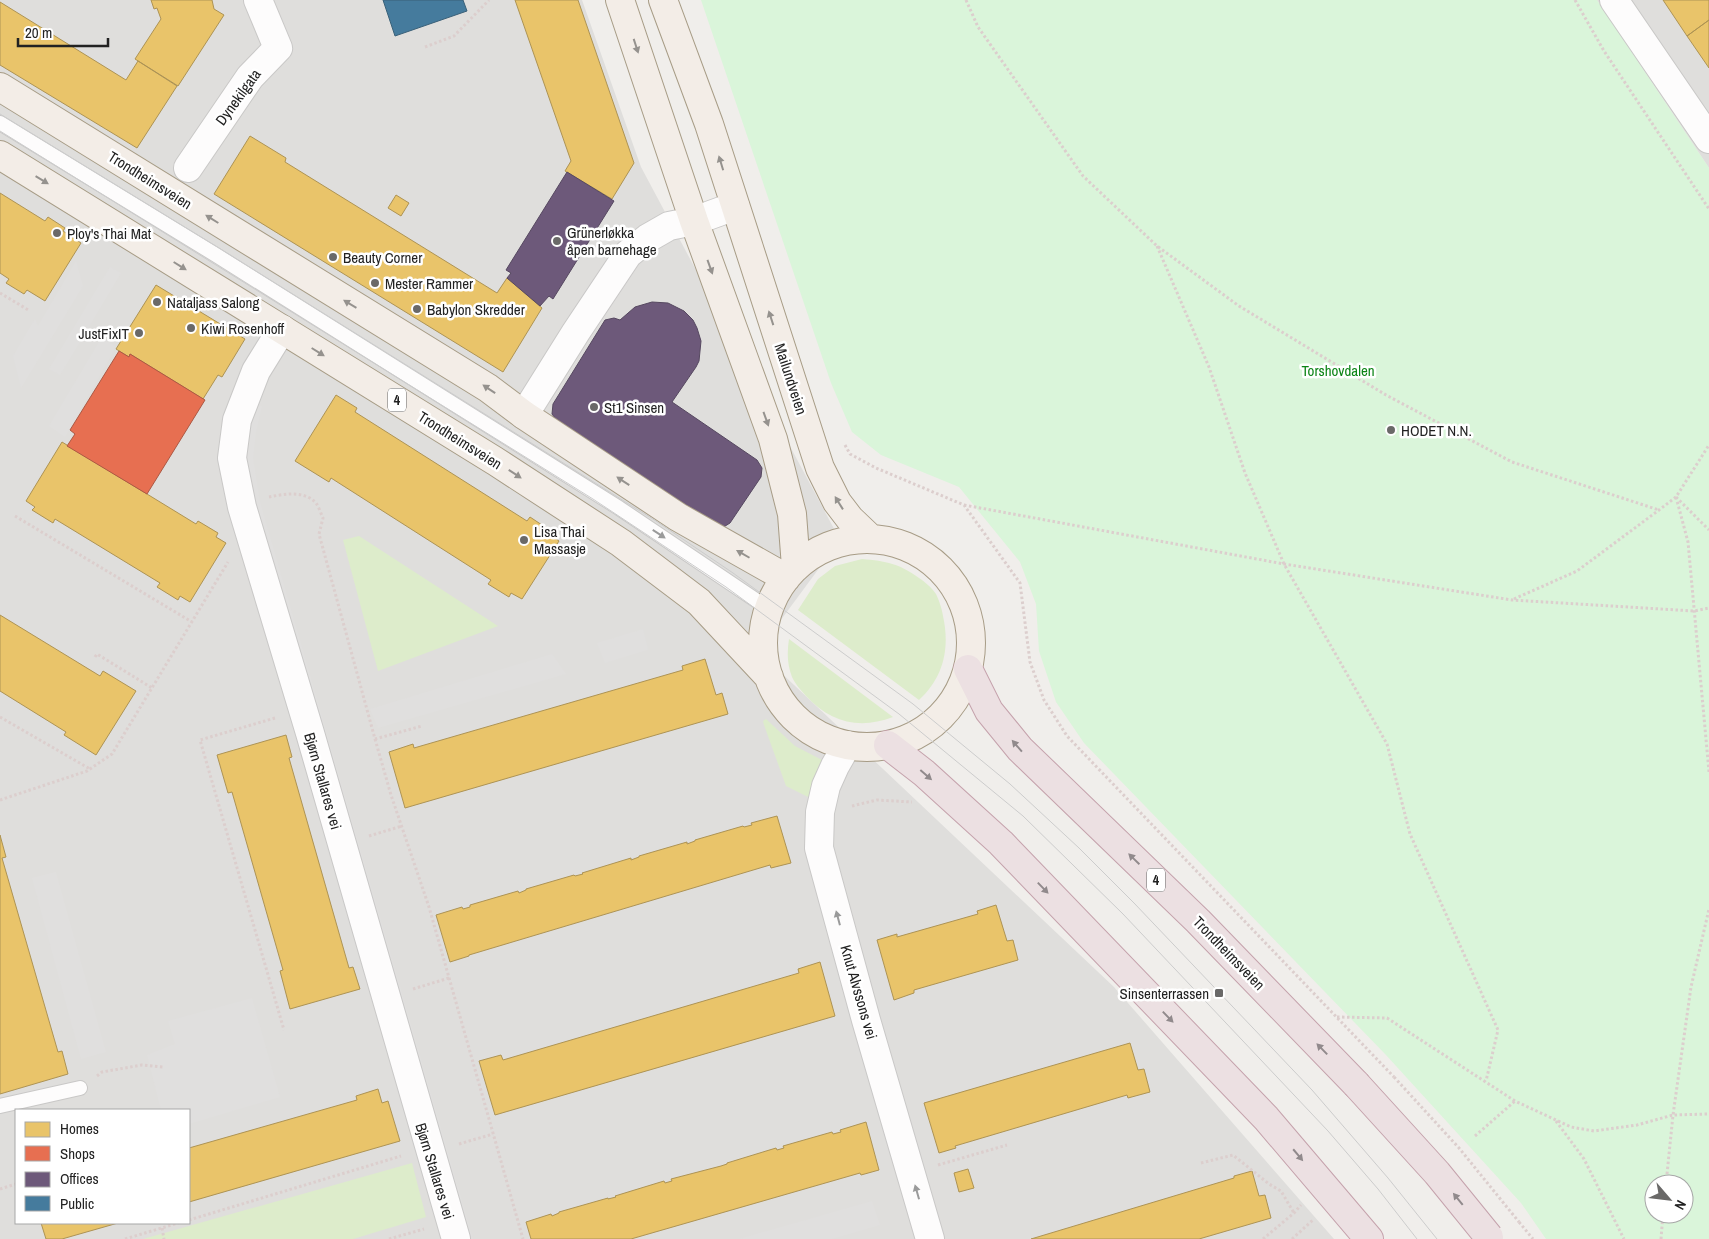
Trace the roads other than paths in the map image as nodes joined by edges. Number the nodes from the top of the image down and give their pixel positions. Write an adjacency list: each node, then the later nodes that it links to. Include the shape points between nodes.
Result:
1 (258, 0): 9 (street, Dynekilgata, via 278,48 250,77)
2 (620, 0): 11 (main road, one-way to 11)
3 (663, 0): 10 (main road, Mailundveien, one-way to 3, via 709,124)
4 (1614, 0): 7 (street)
5 (0, 88): 13 (main road, Trondheimsveien, one-way to 5, via 488,388)
6 (0, 123): 14 (lane)
7 (1709, 139)
8 (0, 155): 12 (main road, Trondheimsveien / 4, one-way to 12)
9 (188, 168)
10 (735, 206): 11 (street); 16 (main road, Mailundveien, one-way to 10, via 837,502 820,468)
11 (694, 221): 13 (street, via 669,226 628,254); 17 (main road, one-way to 17, via 773,439 792,514)
12 (282, 329): 20 (main road, Trondheimsveien / 4, one-way to 20, via 621,543 699,602); 26 (street, Bjørn Stallares vei, via 256,371 243,403 237,420 232,458 242,506)
13 (524, 415): 15 (main road, Trondheimsveien, one-way to 13)
14 (618, 508): 15 (lane, Trondheimsveien); 18 (lane, one-way to 18)
15 (678, 517): 17 (main road, Trondheimsveien, one-way to 15)
16 (871, 539): 17 (main road, via 850,540 830,546 812,555); 19 (main road, via 889,541 924,555 950,580 967,613 971,632)
17 (791, 573): 18 (main road)
18 (769, 609): 20 (main road, via 763,645)
19 (968, 669): 22 (main road, via 961,689 942,716 922,732); 25 (highway, Trondheimsveien / 4, one-way to 19, bridge, via 1437,1173 1356,1084 1198,921 1020,749 988,710)
20 (768, 677): 21 (main road, via 776,694 799,722 821,736)
21 (847, 745): 22 (main road); 27 (street, Knut Alvssons vei, one-way to 21, via 819,848 820,812 826,786)
22 (888, 746): 28 (highway, one-way to 28, via 924,773 1001,843 1266,1118)
23 (80, 1088): 24 (lane)
24 (0, 1106)
25 (1489, 1238)
26 (456, 1239)
27 (930, 1239)
28 (1369, 1239)

